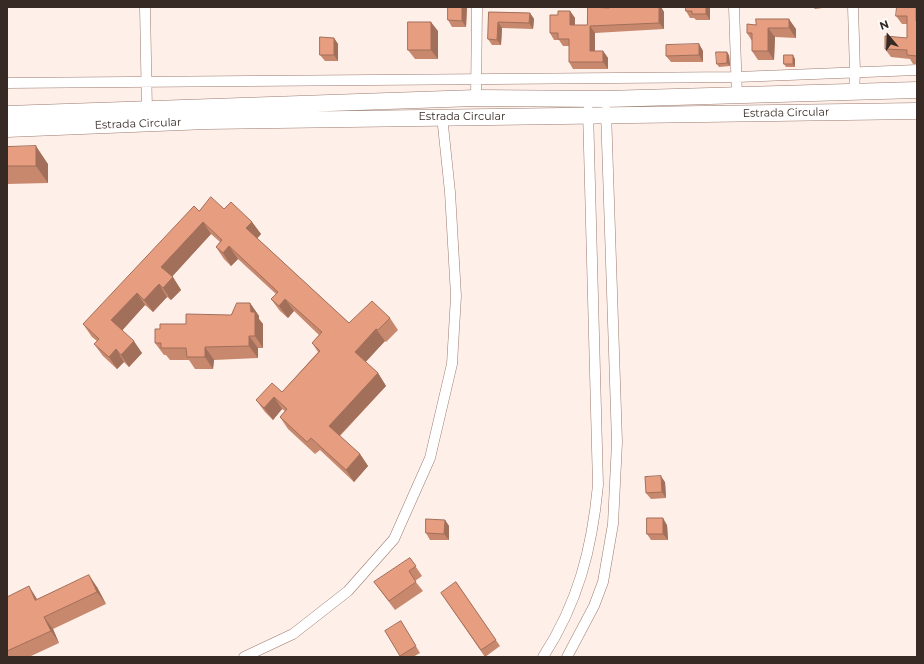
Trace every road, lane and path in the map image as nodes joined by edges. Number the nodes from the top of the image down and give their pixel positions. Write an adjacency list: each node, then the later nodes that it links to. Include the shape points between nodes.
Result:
1 (145, 7): 9 (street)
2 (477, 7): 8 (street)
3 (734, 7): 7 (street)
4 (853, 7): 6 (street)
5 (917, 70): 6 (street)
6 (855, 72): 7 (street); 12 (street)
7 (736, 77): 8 (street); 13 (street)
8 (476, 79): 9 (street); 14 (street)
9 (147, 82): 10 (street); 17 (street)
10 (7, 83)
11 (917, 90): 12 (main road)
12 (854, 92): 13 (main road)
13 (737, 95): 15 (main road)
14 (476, 98): 16 (main road); 17 (main road)
15 (606, 98): 16 (main road); 22 (street)
16 (590, 99): 21 (street)
17 (147, 110): 19 (main road)
18 (917, 111): 22 (main road, Estrada Circular)
19 (7, 114)
20 (442, 116): 21 (main road, Estrada Circular); 23 (main road, Estrada Circular, via 207,121); 24 (street, via 450,192 456,296 452,364 430,458 394,539 348,591 292,634)
21 (587, 116): 22 (main road, Estrada Circular); 25 (street, via 598,485 594,526 585,566 573,602)
22 (607, 116): 26 (street, via 617,442 613,524 603,582)
23 (7, 129)
24 (244, 657)
25 (543, 657)
26 (568, 657)

